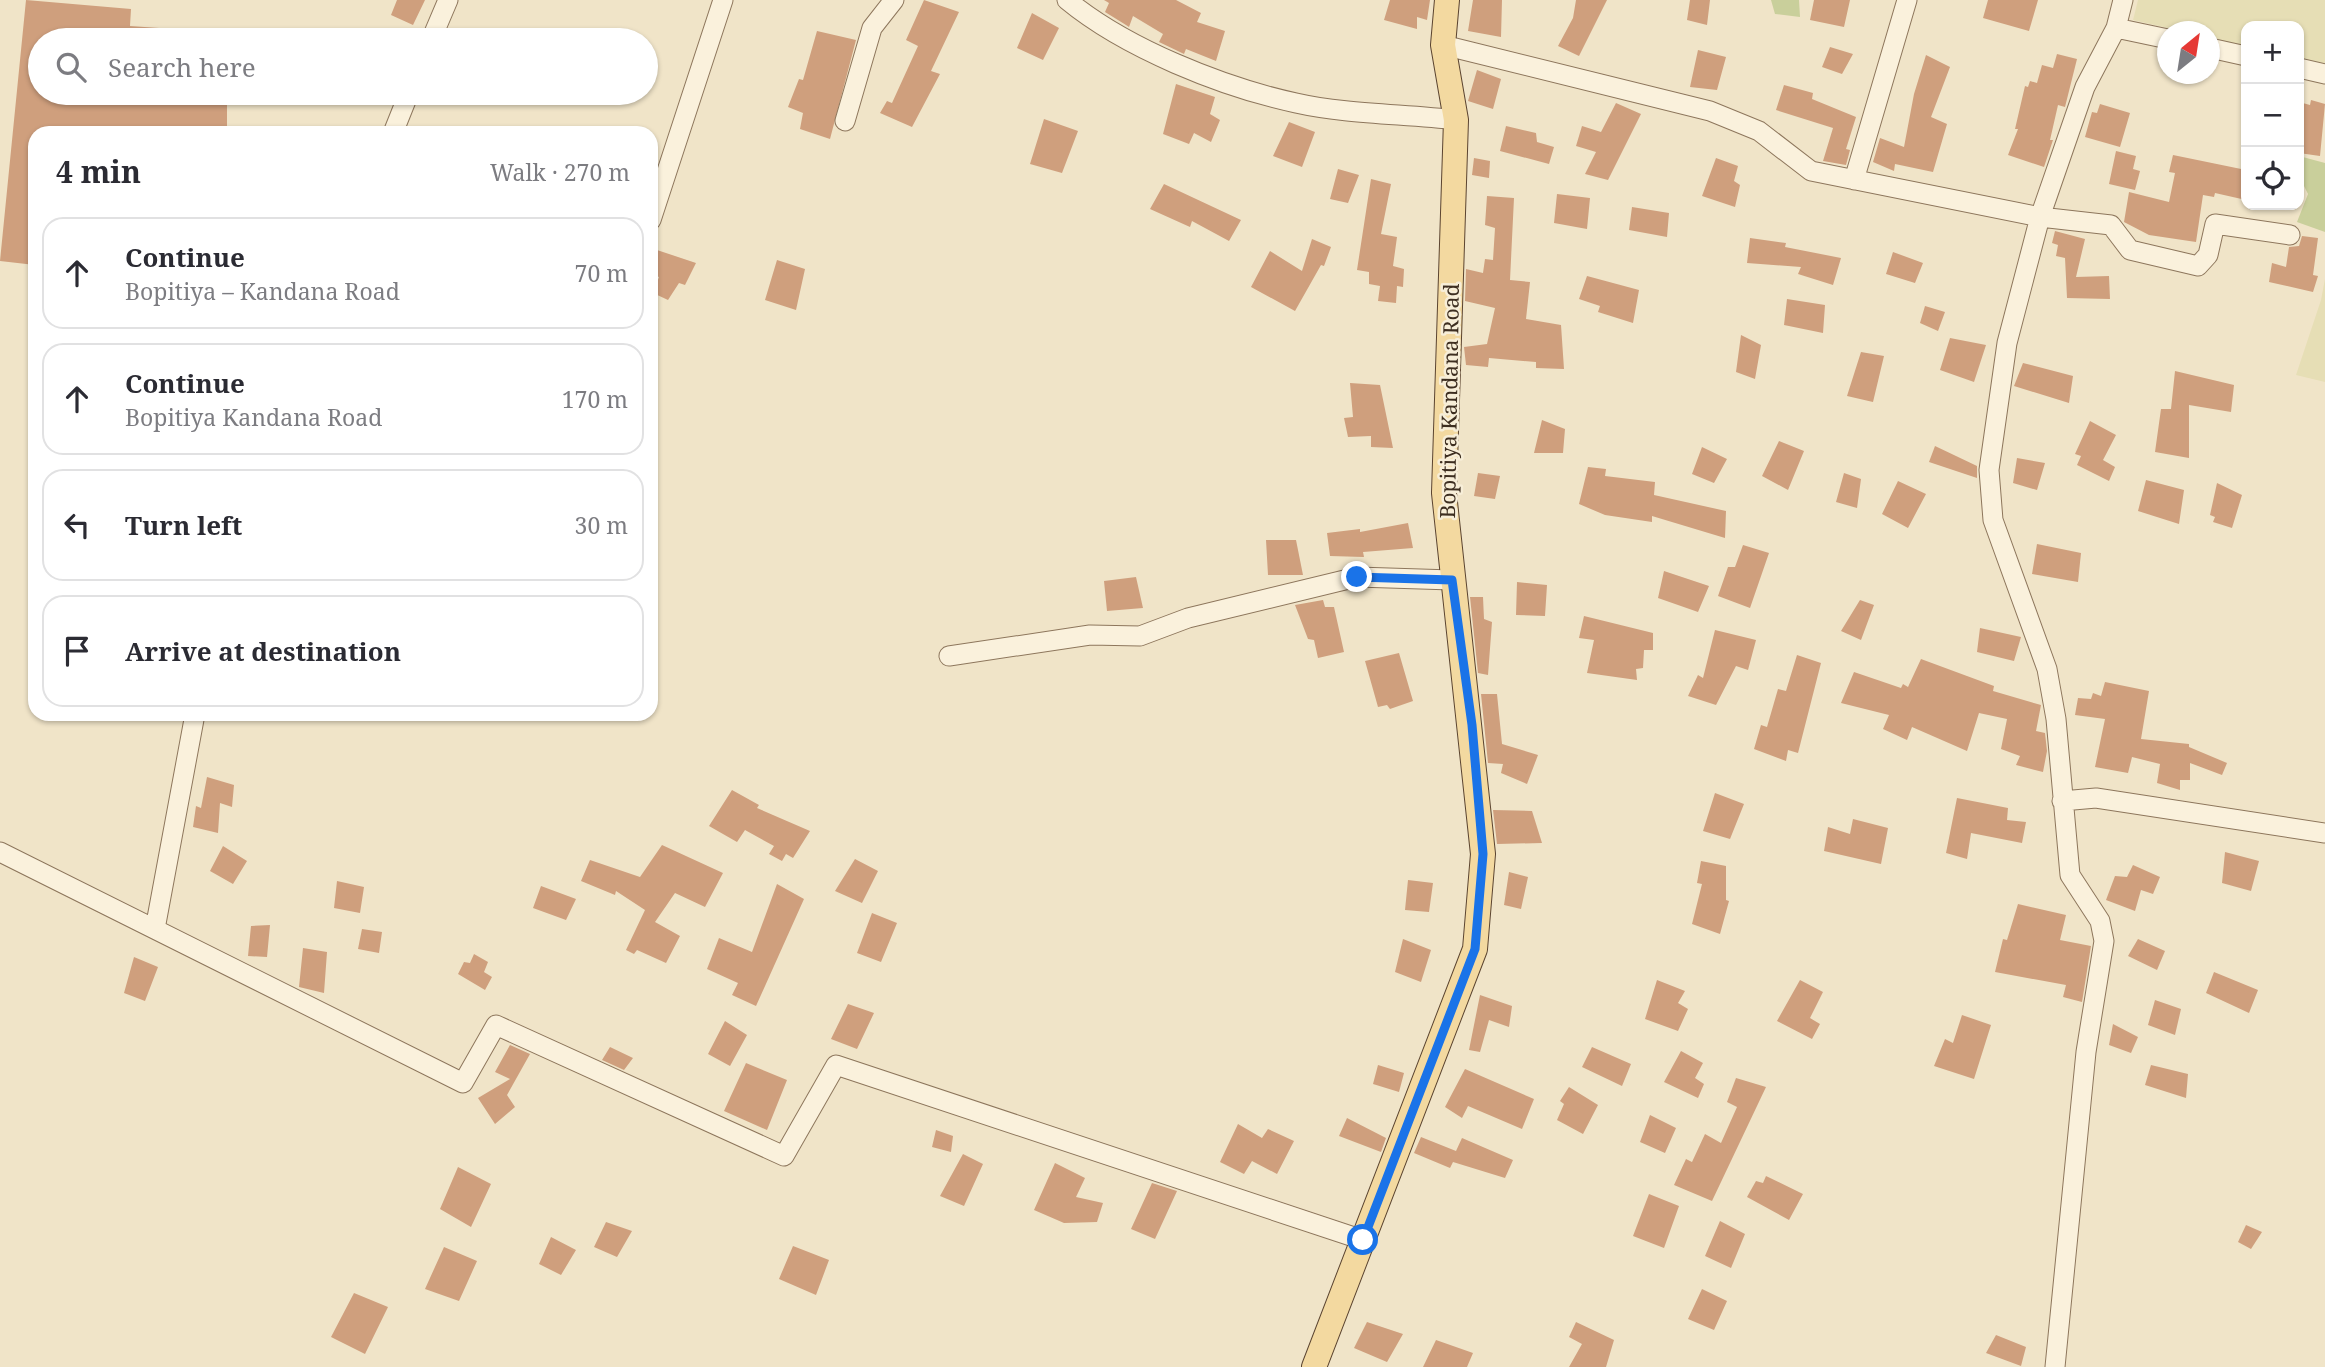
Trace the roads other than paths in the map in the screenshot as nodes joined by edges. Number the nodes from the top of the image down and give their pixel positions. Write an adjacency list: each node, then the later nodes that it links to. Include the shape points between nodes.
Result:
1 (448, 0): 8 (street)
2 (723, 0): 21 (street)
3 (894, 0): 18 (street, via 872,28)
4 (1067, 0): 17 (street, via 1088,17 1181,66 1296,103)
5 (1447, 0): 11 (main road, Bopitiya Kandana Road)
6 (1907, 0): 20 (street)
7 (2123, 0): 9 (street)
8 (436, 28)
9 (2116, 28): 10 (street); 22 (street, via 2085,87)
10 (2157, 37)
11 (1443, 45): 17 (main road, Bopitiya Kandana Road); 20 (street, via 1710,111 1759,131 1811,171)
12 (2220, 50): 13 (street)
13 (2241, 55)
14 (2304, 69): 15 (street)
15 (2325, 74)
16 (404, 105): 19 (street)
17 (1456, 120): 24 (main road, Bopitiya Kandana Road, via 1444,493)
18 (845, 121)
19 (396, 126)
20 (1854, 180): 22 (street)
21 (658, 199)
22 (2040, 217): 23 (street, via 2111,225 2130,250 2198,266 2208,255 2215,224); 27 (street, via 2007,344 1989,470 1993,520 2047,669)
23 (2290, 235)
24 (1452, 580): 25 (street, via 1357,577 1188,618 1140,636 1090,635); 31 (main road, Bopitiya Kandana Road, via 1472,725 1483,854 1475,949)
25 (949, 656)
26 (193, 721): 30 (street)
27 (2062, 801): 28 (street, via 2096,798); 33 (street, via 2070,875 2100,921 2104,941 2086,1052)
28 (2325, 833)
29 (0, 852): 30 (street)
30 (155, 929): 31 (street, via 463,1083 496,1025 783,1156 836,1065)
31 (1363, 1240): 32 (main road, Bopitiya Kandana Road)
32 (1314, 1367)
33 (2055, 1367)

